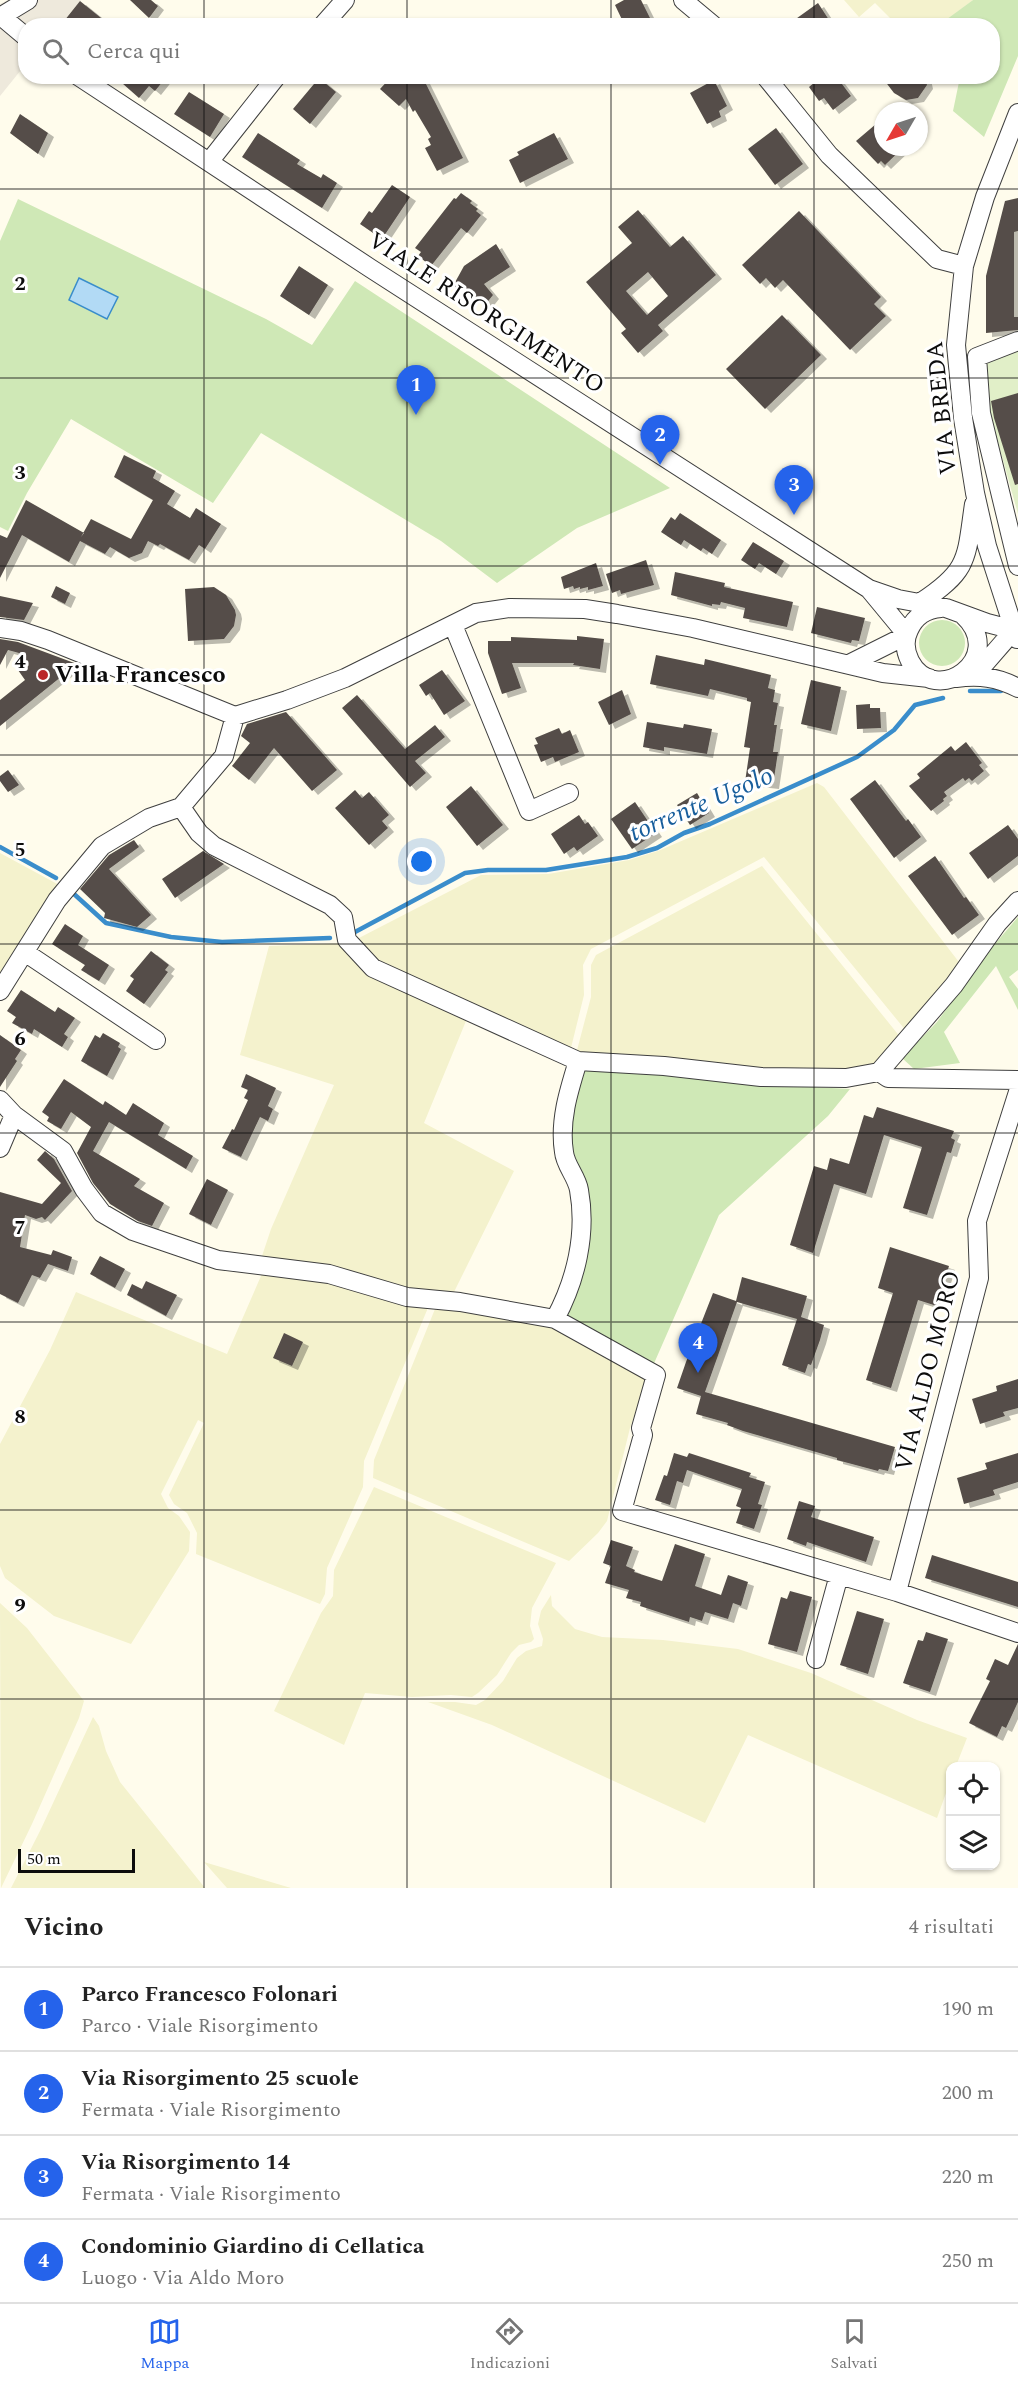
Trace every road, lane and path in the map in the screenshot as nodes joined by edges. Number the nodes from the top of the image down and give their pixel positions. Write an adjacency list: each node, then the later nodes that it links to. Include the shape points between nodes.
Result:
1 (28, 0): 4 (street)
2 (345, 0): 5 (street)
3 (683, 0): 6 (street)
4 (1, 17): 7 (street)
5 (329, 18)
6 (704, 18)
7 (18, 31)
8 (90, 84): 12 (street, VIALE RISORGIMENTO)
9 (272, 84): 12 (street)
10 (771, 84): 13 (street, via 829,155 936,259)
11 (1018, 113): 13 (street, VIA BREDA, via 985,197)
12 (209, 162): 17 (street, VIALE RISORGIMENTO)
13 (964, 266): 15 (street, VIA BREDA, via 956,345)
14 (1018, 341): 16 (street, VIA BREDA, via 978,357 981,414)
15 (975, 493): 18 (street, via 963,565); 22 (street, VIA BREDA, via 987,546)
16 (1018, 566)
17 (869, 589): 18 (street, VIALE RISORGIMENTO); 23 (street, VIALE RISORGIMENTO)
18 (921, 602): 19 (street, VIALE RISORGIMENTO)
19 (954, 611): 22 (street, VIALE RISORGIMENTO); 23 (street, via 933,609 921,614); 27 (street, via 971,622 978,644 971,666)
20 (453, 625): 24 (street, via 476,613 510,608 585,609 693,628); 29 (street, via 345,678); 30 (street, via 530,811)
21 (0, 628): 29 (street, via 48,640)
22 (1017, 633): 25 (street)
23 (907, 635): 24 (street); 26 (street, VIALE RISORGIMENTO, via 908,656 913,666)
24 (849, 664): 26 (street, via 883,673)
25 (974, 676): 27 (street); 28 (street, via 997,679)
26 (929, 678): 27 (street)
27 (951, 679)
28 (1018, 688)
29 (235, 716): 31 (street, via 224,756)
30 (569, 793)
31 (182, 807): 33 (street, via 149,818 102,846 57,900); 36 (street, via 199,833 214,846 330,905 343,917 347,940 373,968)
32 (1018, 901): 37 (street, via 947,994)
33 (26, 953): 34 (street); 35 (street)
34 (0, 992)
35 (156, 1040)
36 (578, 1061): 37 (street, via 761,1077 846,1078); 43 (street, via 565,1104 564,1153 579,1188 582,1236 569,1293)
37 (879, 1072): 38 (street, via 897,1078)
38 (1018, 1080)
39 (1018, 1092): 45 (street, VIA ALDO MORO, via 977,1221 979,1278)
40 (0, 1100): 41 (street)
41 (14, 1115): 42 (street); 43 (street, via 63,1151 102,1213 134,1231 219,1260 329,1274 407,1298 460,1302)
42 (0, 1148)
43 (555, 1319): 44 (street, via 656,1375 641,1428 643,1435 615,1514)
44 (839, 1575): 45 (street); 47 (street)
45 (897, 1592): 46 (street)
46 (1018, 1633)
47 (816, 1659)

